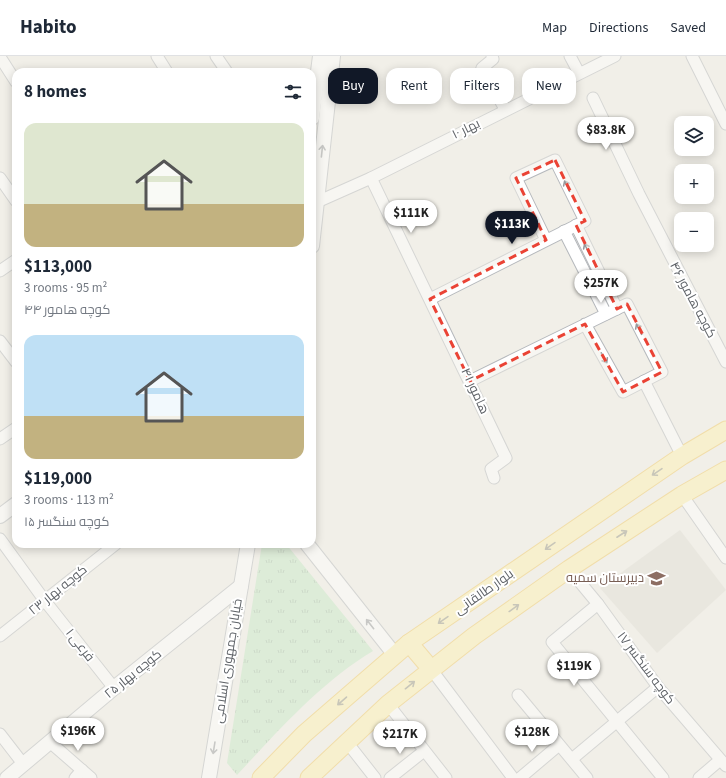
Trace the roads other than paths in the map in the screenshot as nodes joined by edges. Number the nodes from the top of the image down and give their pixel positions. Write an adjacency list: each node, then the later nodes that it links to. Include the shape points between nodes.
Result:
1 (157, 56): 10 (street)
2 (216, 56): 11 (street)
3 (320, 56): 14 (street)
4 (333, 56): 21 (street, one-way to 4)
5 (492, 56): 16 (street, via 493,59 482,68)
6 (570, 56): 12 (street)
7 (615, 56): 12 (street, بهار ۱۰)
8 (692, 56): 17 (street)
9 (0, 57): 13 (street)
10 (164, 68)
11 (224, 68)
12 (579, 73): 16 (street, بهار ۱۰)
13 (12, 76)
14 (316, 87)
15 (593, 98): 36 (street, کوچه هامور ۴۶, via 639,194)
16 (505, 109): 19 (street, بهار ۱۰)
17 (726, 124)
18 (0, 178): 20 (street)
19 (371, 178): 21 (street, بهار ۱۰); 30 (street, هامور ۴۱)
20 (12, 195)
21 (317, 202): 22 (street)
22 (316, 211)
23 (576, 225): 24 (street); 25 (street, one-way to 25, via 585,221 554,160 516,178); 27 (street, one-way to 23)
24 (564, 231): 25 (street); 28 (street)
25 (546, 240): 30 (street)
26 (12, 263): 29 (street)
27 (594, 263): 28 (street); 31 (street)
28 (584, 269): 32 (street)
29 (0, 271)
30 (430, 299): 37 (street, هامور ۴۱)
31 (617, 309): 32 (street); 38 (street, one-way to 31, via 662,372 626,304)
32 (606, 314): 33 (street)
33 (585, 324): 37 (street); 38 (street, one-way to 38, via 622,392)
34 (0, 340): 35 (street)
35 (12, 356)
36 (726, 362)
37 (470, 381): 44 (street, هامور ۴۱, via 506,458 491,469)
38 (644, 381): 42 (street)
39 (12, 430): 41 (street)
40 (726, 430): 42 (main road, بلوار طالقانی)
41 (1, 436)
42 (682, 456): 58 (main road, بلوار طالقانی, one-way to 58)
43 (726, 470): 45 (main road)
44 (494, 478)
45 (682, 495): 52 (street); 53 (main road, one-way to 45)
46 (12, 507): 47 (street)
47 (0, 516)
48 (0, 539): 55 (street, فرعی ۱)
49 (111, 548): 55 (street, کوچه بهار ۲۳)
50 (247, 548): 54 (street, خیابان جمهوری اسلامی)
51 (310, 548): 59 (street, one-way to 51)
52 (726, 558)
53 (569, 568): 56 (street, کوچه سنگسر ۱۷); 60 (main road, one-way to 53)
54 (241, 586): 62 (street, کوچه بهار ۲۵); 77 (street, خیابان جمهوری اسلامی, one-way to 77)
55 (45, 601): 57 (street, کوچه بهار ۲۳); 62 (street, فرعی ۱)
56 (598, 604): 61 (street, کوچه سنگسر ۱۷); 65 (street, via 552,642)
57 (0, 636)
58 (409, 643): 59 (main road, بلوار طالقانی); 60 (main road)
59 (395, 655): 78 (main road, بلوار طالقانی, one-way to 78, via 304,734)
60 (431, 669): 64 (main road, one-way to 60); 83 (street)
61 (658, 687): 65 (street); 72 (street, کوچه سنگسر ۱۷)
62 (114, 688): 68 (street, کوچه بهار ۲۵)
63 (518, 695): 69 (street)
64 (388, 704): 67 (main road); 70 (street)
65 (617, 721): 71 (street); 86 (street)
66 (0, 734): 73 (street)
67 (346, 742): 79 (main road); 80 (street)
68 (51, 743): 73 (street, کوچه بهار ۲۵); 74 (street)
69 (559, 745): 71 (street); 84 (street)
70 (424, 750): 81 (street); 82 (street)
71 (572, 759): 85 (street)
72 (723, 763): 87 (street)
73 (24, 765): 75 (street, کوچه بهار ۲۵)
74 (78, 774): 76 (street)
75 (8, 778)
76 (91, 778)
77 (209, 778)
78 (261, 778)
79 (309, 778)
80 (375, 778)
81 (390, 778)
82 (446, 778)
83 (513, 778)
84 (520, 778)
85 (587, 778)
86 (663, 778)
87 (699, 778)

